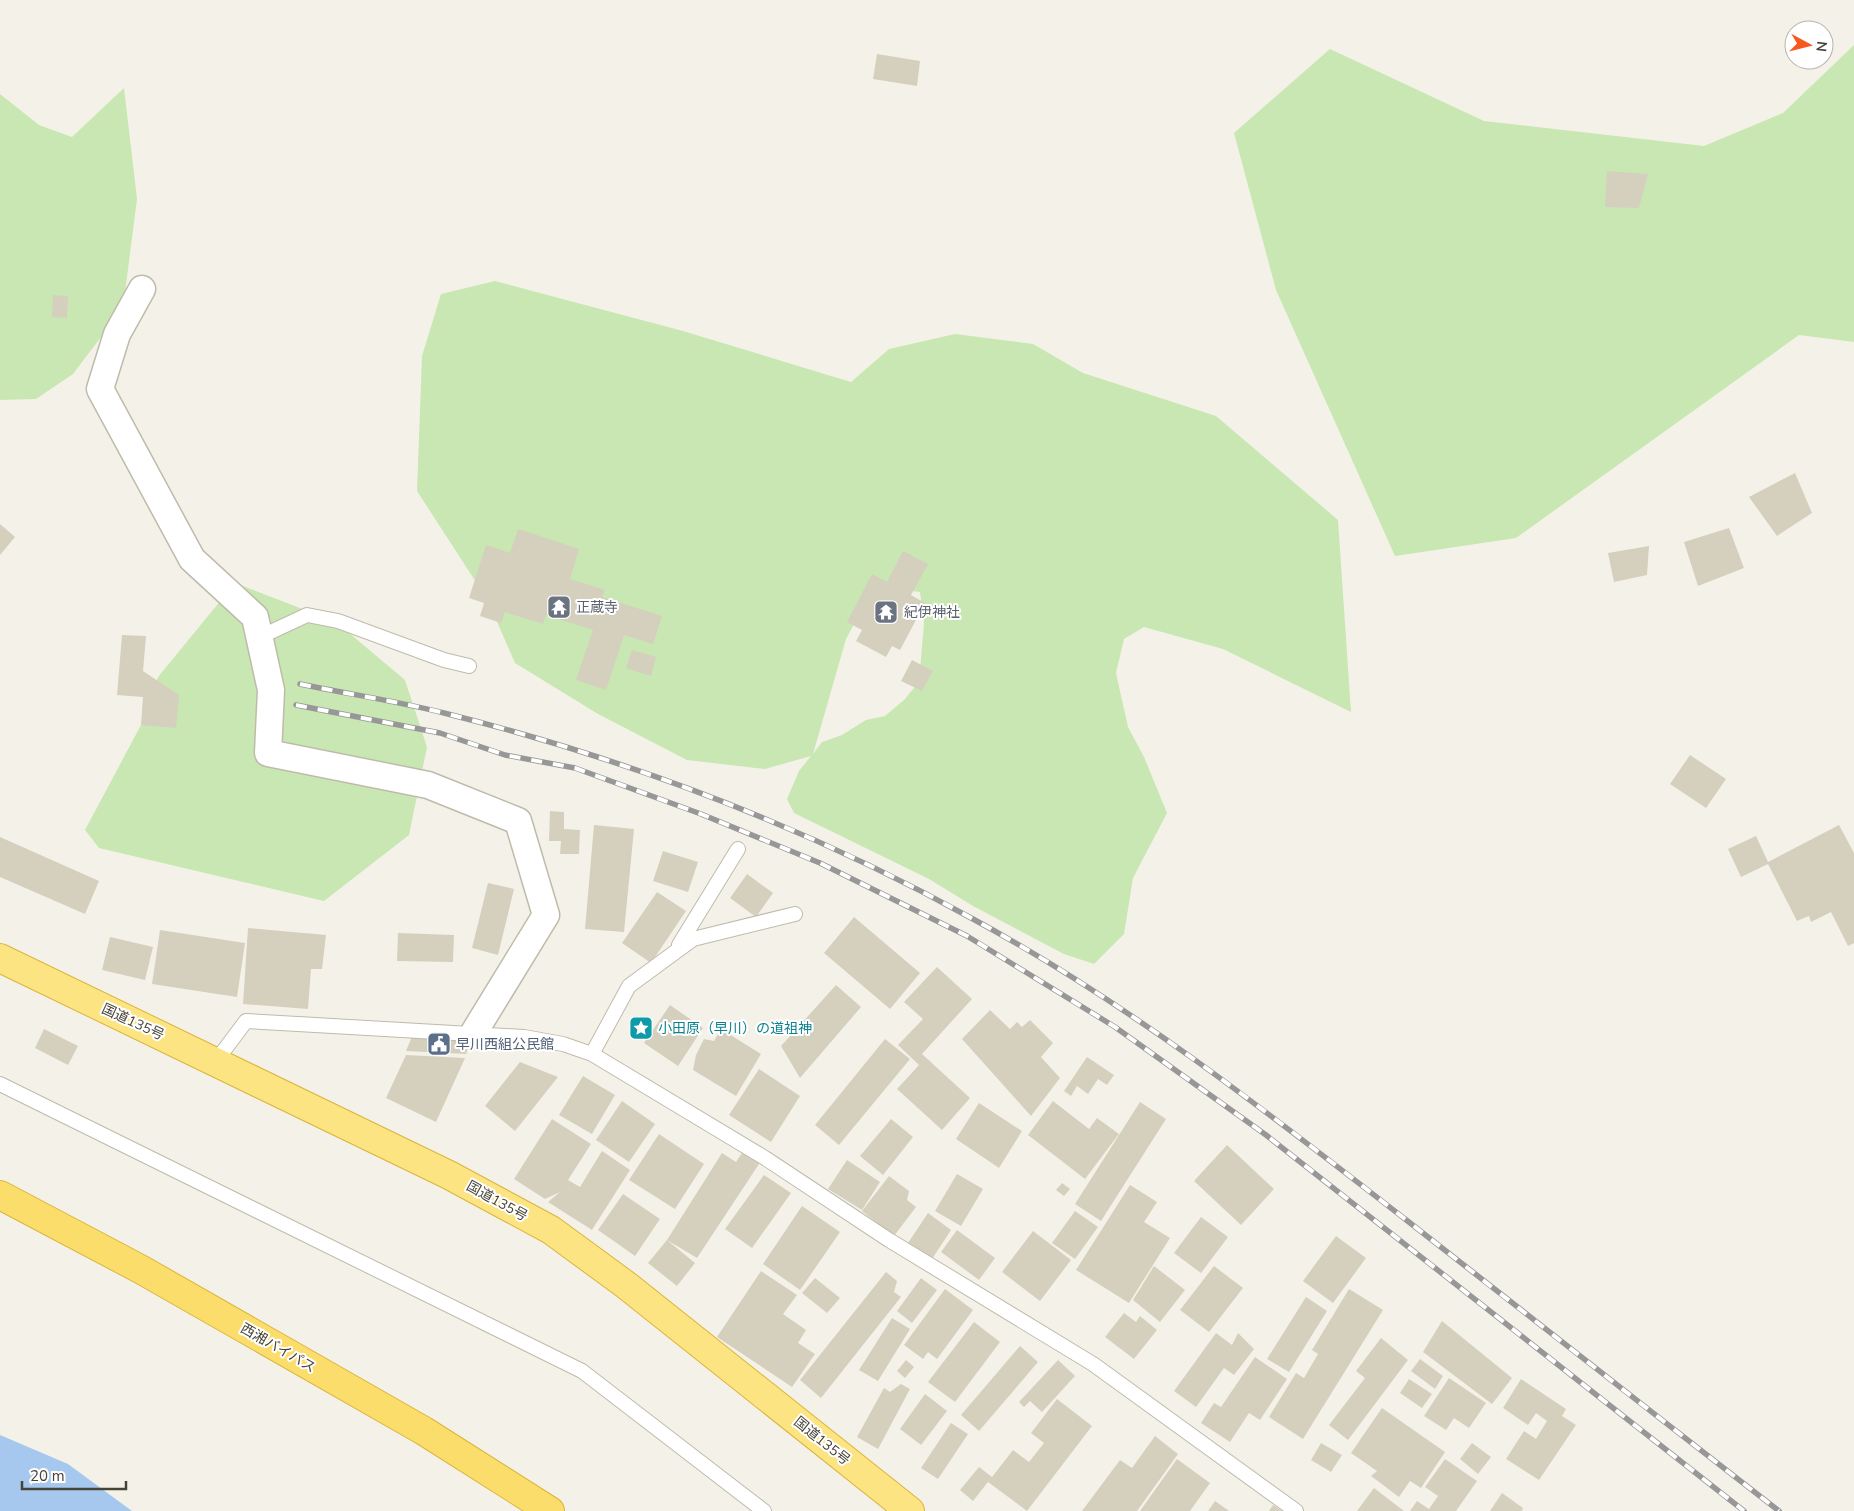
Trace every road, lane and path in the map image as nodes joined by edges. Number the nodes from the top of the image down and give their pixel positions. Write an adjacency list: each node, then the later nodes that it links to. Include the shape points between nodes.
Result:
1 (142, 289): 2 (street, via 117,334 100,389 192,559 255,618)
2 (260, 637): 3 (lane, via 307,615 338,621); 10 (street, via 271,690 268,753 428,785 518,821 546,915)
3 (469, 666)
4 (738, 849): 6 (lane)
5 (795, 914): 6 (lane, via 693,939)
6 (675, 952): 11 (lane, via 629,986)
7 (0, 958): 9 (highway, 国道135号)
8 (0, 962): 9 (highway, 国道135号)
9 (31, 974): 12 (highway, 国道135号)
10 (473, 1034): 11 (lane, via 524,1037 564,1044); 12 (lane, via 246,1021)
11 (592, 1054): 20 (lane, via 765,1158 889,1240 1093,1364)
12 (216, 1061): 19 (highway, 国道135号, via 449,1174 550,1230 626,1284)
13 (0, 1084): 18 (lane, via 582,1371)
14 (0, 1196): 17 (highway, 西湘バイパス, via 142,1270 424,1431)
15 (0, 1213): 16 (highway, 西湘バイパス, via 112,1270 418,1444)
16 (520, 1511)
17 (550, 1511)
18 (764, 1511)
19 (910, 1511)
20 (1296, 1511)

